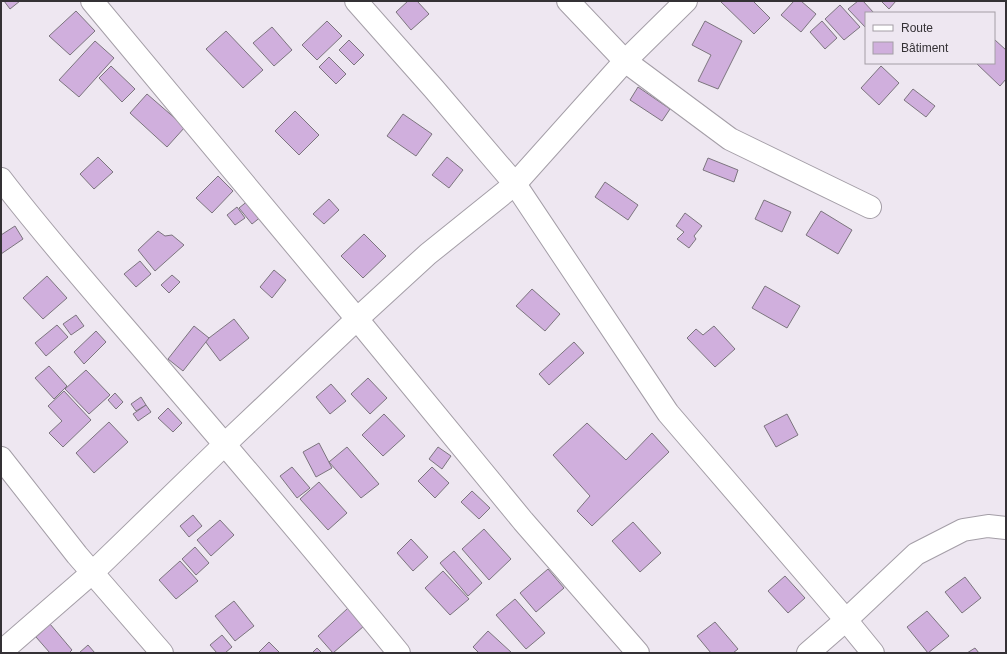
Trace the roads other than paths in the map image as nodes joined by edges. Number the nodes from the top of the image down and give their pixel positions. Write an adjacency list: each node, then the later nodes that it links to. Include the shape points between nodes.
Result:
1 (92, 1): 9 (street)
2 (356, 1): 7 (street)
3 (568, 1): 5 (street)
4 (686, 1): 5 (street)
5 (625, 61): 7 (street); 8 (street, via 730,138)
6 (1, 179): 10 (street, via 32,219)
7 (515, 184): 9 (street, via 428,254); 14 (street, via 668,413)
8 (870, 207)
9 (357, 319): 10 (street); 18 (street, via 522,521)
10 (225, 444): 13 (street); 17 (street)
11 (1, 458): 13 (street)
12 (1006, 528): 14 (street, via 988,526 963,530 916,554)
13 (93, 572): 15 (street); 16 (street)
14 (846, 620): 19 (street); 20 (street)
15 (1, 652)
16 (162, 653)
17 (399, 653)
18 (638, 653)
19 (808, 653)
20 (873, 653)

